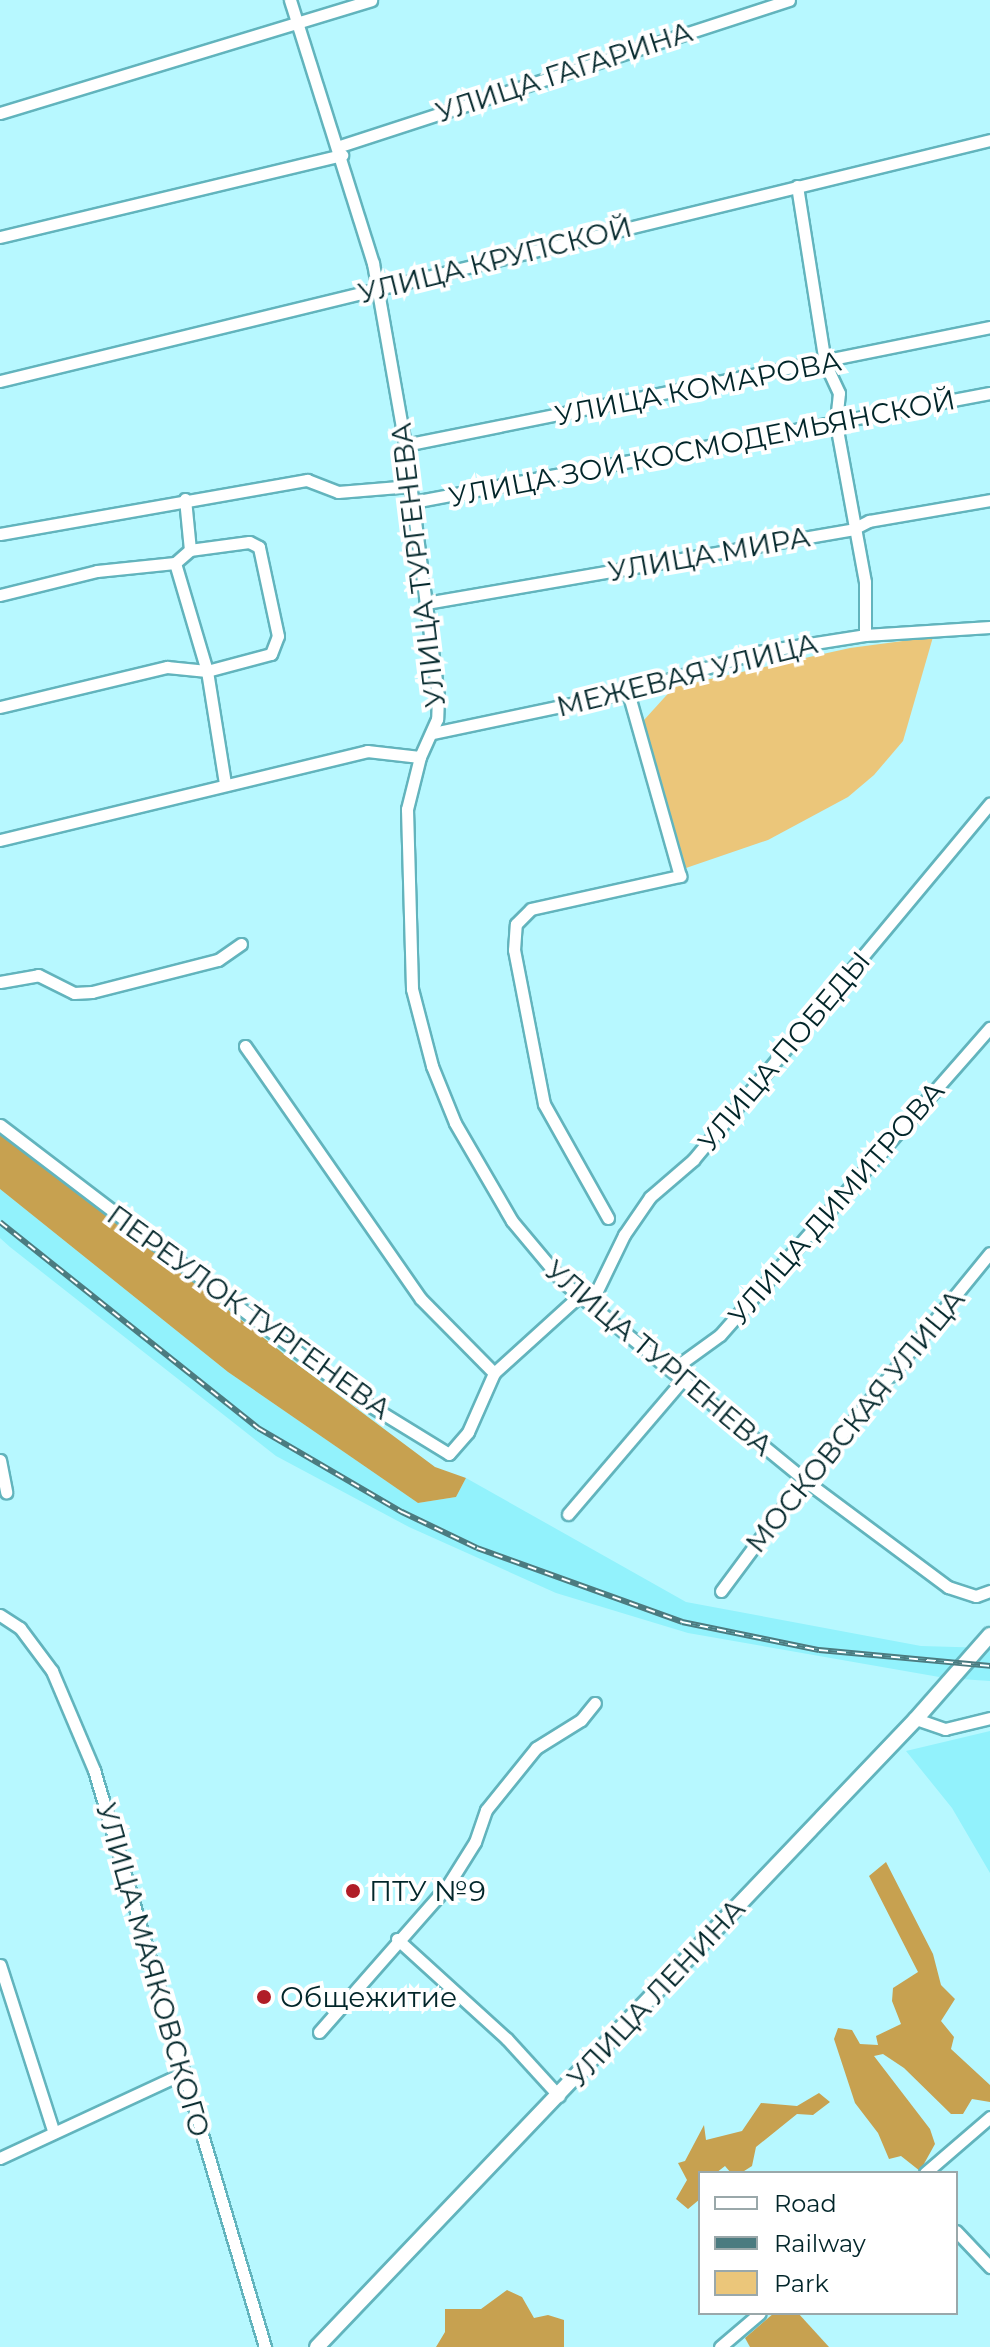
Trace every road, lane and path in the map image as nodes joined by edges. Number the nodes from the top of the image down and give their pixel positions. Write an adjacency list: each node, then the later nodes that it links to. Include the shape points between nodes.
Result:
1 (290, 0): 4 (street, УЛИЦА ТУРГЕНЕВА)
2 (371, 0): 4 (street)
3 (789, 0): 7 (street, УЛИЦА ГАГАРИНА)
4 (297, 22): 5 (street); 7 (street, УЛИЦА ТУРГЕНЕВА)
5 (0, 113)
6 (990, 140): 8 (street, УЛИЦА КРУПСКОЙ)
7 (341, 151): 9 (street, УЛИЦА ГАГАРИНА); 10 (street, УЛИЦА ТУРГЕНЕВА)
8 (797, 186): 10 (street, УЛИЦА КРУПСКОЙ); 12 (street)
9 (0, 237)
10 (377, 288): 13 (street, УЛИЦА КРУПСКОЙ); 16 (street, УЛИЦА ТУРГЕНЕВА)
11 (990, 327): 12 (street, УЛИЦА КОМАРОВА)
12 (825, 363): 15 (street, via 839,393); 16 (street, УЛИЦА КОМАРОВА)
13 (0, 381)
14 (990, 393): 15 (street, УЛИЦА ЗОИ КОСМОДЕМЬЯНСКОЙ)
15 (836, 424): 20 (street, УЛИЦА ЗОИ КОСМОДЕМЬЯНСКОЙ); 21 (street)
16 (405, 445): 17 (street, УЛИЦА ТУРГЕНЕВА)
17 (411, 486): 18 (street, via 338,492 307,480); 20 (street, УЛИЦА ТУРГЕНЕВА)
18 (185, 499): 22 (street); 23 (street)
19 (990, 500): 21 (street, УЛИЦА МИРА, via 869,521)
20 (413, 502): 26 (street, УЛИЦА ТУРГЕНЕВА)
21 (853, 529): 26 (street, УЛИЦА МИРА); 28 (street, via 865,582)
22 (0, 534)
23 (190, 550): 24 (street); 29 (street, via 249,542 259,547 278,636 276,648 262,659)
24 (175, 563): 25 (street, via 97,571); 29 (street)
25 (0, 595)
26 (426, 603): 32 (street, УЛИЦА ТУРГЕНЕВА, via 438,696)
27 (990, 627): 28 (street, МЕЖЕВАЯ УЛИЦА)
28 (865, 635): 30 (street, МЕЖЕВАЯ УЛИЦА, via 758,652)
29 (207, 671): 31 (street, via 167,667); 34 (street)
30 (628, 692): 32 (street, МЕЖЕВАЯ УЛИЦА); 42 (street, via 680,876 531,909 516,924 514,950 544,1104)
31 (0, 707)
32 (433, 733): 33 (street, УЛИЦА ТУРГЕНЕВА)
33 (420, 757): 34 (street, via 367,751); 44 (street, УЛИЦА ТУРГЕНЕВА, via 407,809 407,897 412,989 432,1066 455,1123 512,1221 549,1269)
34 (225, 783): 36 (street)
35 (990, 804): 45 (street, УЛИЦА ПОБЕДЫ, via 693,1160 650,1197 624,1235)
36 (0, 840)
37 (241, 944): 38 (street, via 218,960 92,992 74,993 38,975)
38 (0, 982)
39 (990, 1028): 46 (street, УЛИЦА ДИМИТРОВА, via 720,1335)
40 (245, 1046): 47 (street, via 421,1299)
41 (0, 1125): 47 (street, ПЕРЕУЛОК ТУРГЕНЕВА, via 361,1400 449,1454 468,1432)
42 (608, 1218)
43 (990, 1253): 50 (street, МОСКОВСКАЯ УЛИЦА)
44 (580, 1295): 45 (street, УЛИЦА ТУРГЕНЕВА); 47 (street, ПЕРЕУЛОК ТУРГЕНЕВА)
45 (591, 1303): 46 (street, УЛИЦА ТУРГЕНЕВА)
46 (673, 1369): 48 (street, УЛИЦА ТУРГЕНЕВА)
47 (494, 1373)
48 (684, 1378): 50 (street, УЛИЦА ТУРГЕНЕВА); 52 (street)
49 (0, 1460): 51 (street)
50 (807, 1482): 53 (street, МОСКОВСКАЯ УЛИЦА); 54 (street, УЛИЦА ТУРГЕНЕВА, via 948,1587 976,1596)
51 (6, 1492)
52 (568, 1514)
53 (721, 1591)
54 (990, 1591)
55 (0, 1615): 63 (street, УЛИЦА МАЯКОВСКОГО, via 20,1628 52,1671 94,1770)
56 (990, 1635): 59 (main road, УЛИЦА ЛЕНИНА)
57 (595, 1703): 60 (street, via 581,1720 536,1748 486,1810 475,1842 448,1885)
58 (990, 1718): 59 (street, via 945,1729)
59 (916, 1719): 64 (main road, УЛИЦА ЛЕНИНА)
60 (397, 1939): 62 (street); 64 (street, via 507,2039)
61 (0, 1965): 66 (street)
62 (319, 2032)
63 (183, 2073): 66 (street); 72 (street, УЛИЦА МАЯКОВСКОГО)
64 (559, 2096): 73 (main road, УЛИЦА ЛЕНИНА)
65 (990, 2117): 68 (street)
66 (53, 2130): 67 (street)
67 (0, 2158)
68 (927, 2171)
69 (958, 2233): 70 (street)
70 (990, 2267)
71 (758, 2315): 74 (street)
72 (265, 2347)
73 (317, 2347)
74 (720, 2347)

